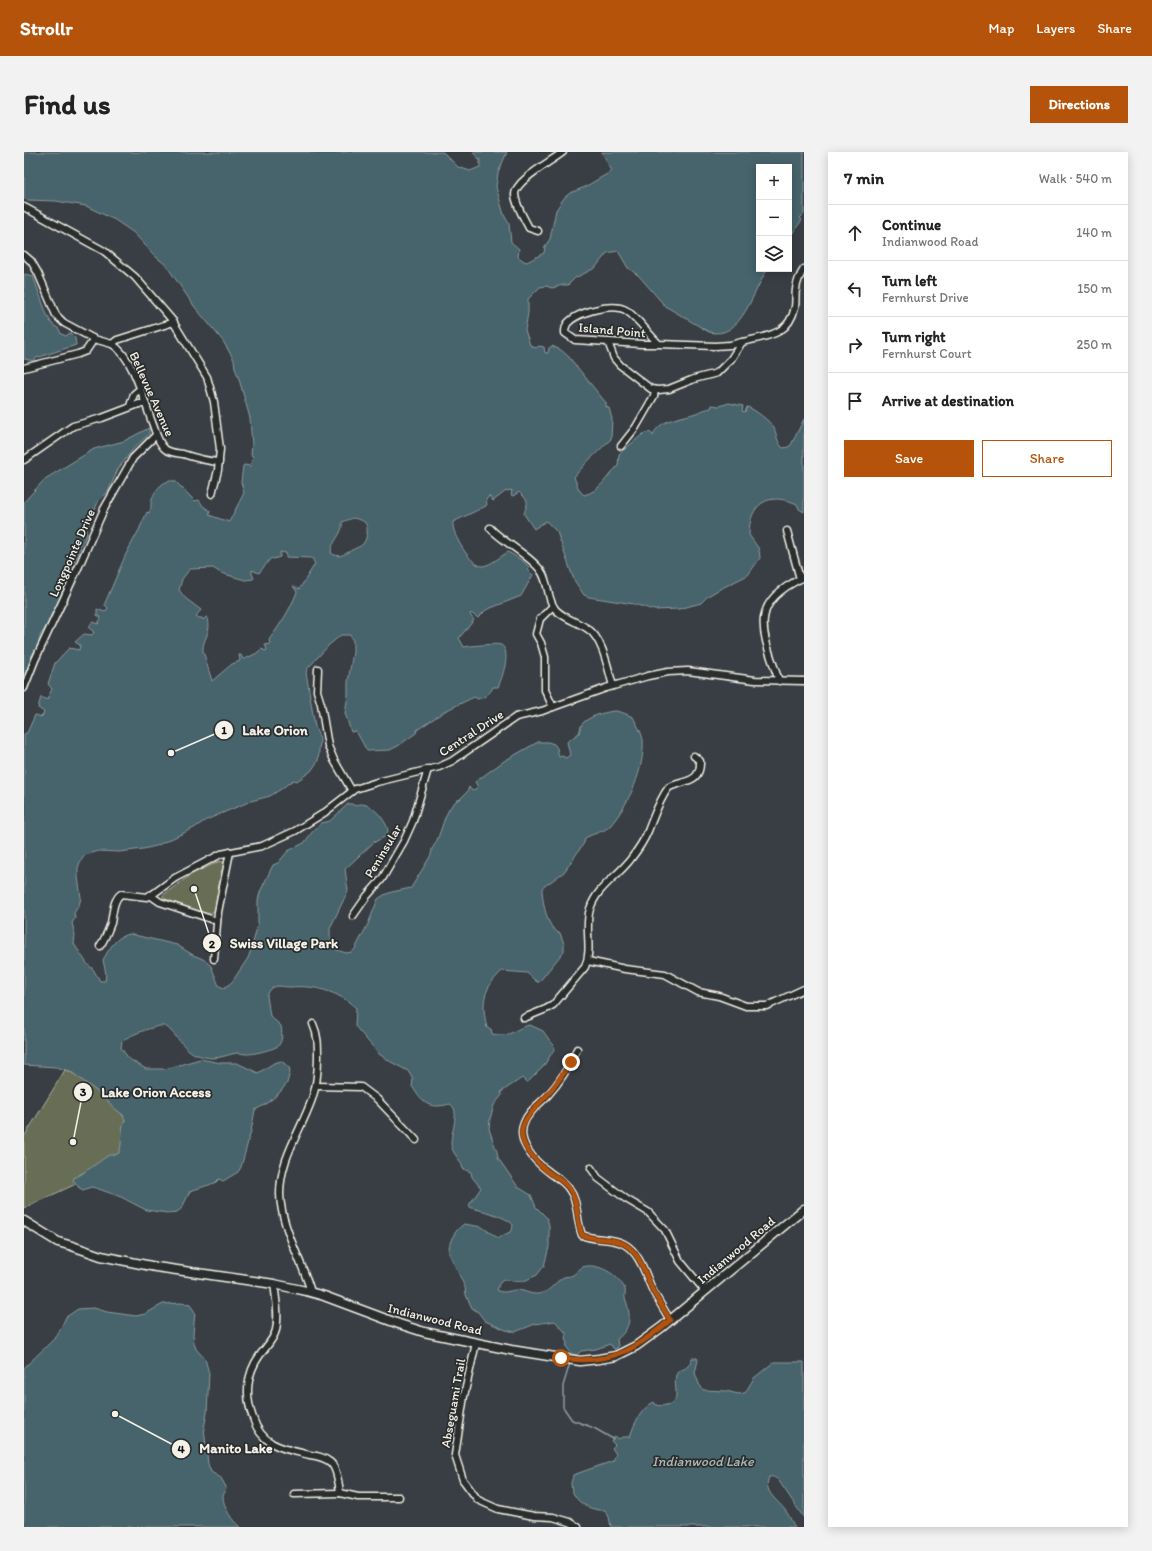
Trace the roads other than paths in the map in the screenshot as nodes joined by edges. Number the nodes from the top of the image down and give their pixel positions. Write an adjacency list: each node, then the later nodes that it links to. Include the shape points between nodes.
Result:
1 (563, 152): 3 (street, via 527,177 516,190 515,196 529,228)
2 (24, 207): 6 (street, via 104,251 135,278)
3 (538, 231)
4 (24, 256): 7 (street, via 31,261 38,273 56,315 64,323)
5 (804, 269): 9 (street, Island Point, via 796,288 790,321 784,329)
6 (174, 322): 10 (street, via 117,340); 20 (street, via 207,377 219,436)
7 (94, 339): 10 (street); 12 (street, via 86,350 78,354)
8 (608, 342): 11 (street, Island Point); 11 (street, Island Point, via 575,340 565,333 565,326 579,314 618,307 626,310); 14 (street, via 614,358 620,365)
9 (742, 342): 11 (street, Island Point, via 715,346); 14 (street, via 731,359 717,373 669,389)
10 (112, 344): 13 (street, Bellevue Avenue, via 127,361)
11 (659, 344)
12 (24, 368)
13 (140, 389): 15 (street, Bellevue Avenue); 16 (street, via 134,394)
14 (655, 390): 18 (street, via 636,427)
15 (145, 404): 16 (street); 17 (street, Bellevue Avenue)
16 (130, 406): 19 (street, via 102,418 73,426)
17 (156, 435): 20 (street, Bellevue Avenue, via 163,447 169,451); 30 (street, Longpointe Drive, via 133,458 104,509)
18 (621, 446)
19 (24, 460)
20 (219, 462): 21 (street)
21 (212, 494)
22 (490, 528): 25 (street, via 542,571)
23 (787, 531): 24 (street)
24 (802, 578): 27 (street, via 779,592 768,603 764,614 762,626 765,641)
25 (554, 606): 29 (street, via 563,616 589,629 599,640); 31 (street, via 540,619 536,634 545,657 545,690)
26 (318, 669): 34 (street, via 317,691 328,746)
27 (779, 681): 28 (street, Central Drive); 29 (street, Central Drive, via 688,671 668,672)
28 (804, 681)
29 (613, 686): 31 (street, Central Drive)
30 (24, 688)
31 (553, 707): 33 (street, Central Drive, via 516,718 452,761)
32 (694, 756): 41 (street, via 700,762 698,774 694,779 666,790 640,846 594,900 587,922)
33 (428, 769): 34 (street, Central Drive); 37 (street, Peninsular, via 413,822 404,841 382,879)
34 (352, 791): 35 (street, Central Drive, via 324,813 284,836 262,846)
35 (230, 852): 36 (street, Central Drive, via 190,869); 38 (street)
36 (150, 896): 38 (street, via 160,902); 39 (street, via 121,894 117,897 106,936)
37 (353, 916)
38 (217, 921): 40 (street)
39 (100, 946)
40 (214, 959)
41 (588, 961): 42 (street, via 625,970 664,974 698,992 719,996 746,1006 767,1006); 43 (street, via 553,1005)
42 (804, 989)
43 (524, 1018)
44 (313, 1024): 46 (street, via 318,1036)
45 (577, 1049): 54 (street, via 556,1085 524,1123 524,1143 532,1156 569,1188 582,1235 591,1239 616,1241 625,1245 636,1256)
46 (316, 1086): 47 (street, via 361,1087 377,1099); 53 (street, via 312,1101 288,1152 280,1194 283,1216)
47 (416, 1140)
48 (591, 1168): 52 (street, via 598,1178 648,1212 665,1230 680,1261)
49 (804, 1209): 52 (street, Indianwood Road)
50 (24, 1221): 51 (street, Indianwood Road, via 58,1242 101,1256 156,1267)
51 (274, 1284): 53 (street, Indianwood Road); 56 (street, via 276,1331 259,1356 249,1377 248,1401 253,1420 267,1441 281,1448 323,1457 331,1463)
52 (705, 1291): 54 (street, Indianwood Road)
53 (311, 1292): 55 (street, Indianwood Road, via 424,1332)
54 (670, 1320): 55 (street, Indianwood Road, via 626,1352 599,1359 580,1361)
55 (476, 1343): 59 (street, Abseguami Trail, via 464,1396 455,1455 463,1480 478,1500 498,1509 553,1518)
56 (340, 1493): 57 (street); 58 (street, via 358,1497)
57 (294, 1494)
58 (399, 1497)
59 (578, 1527)

